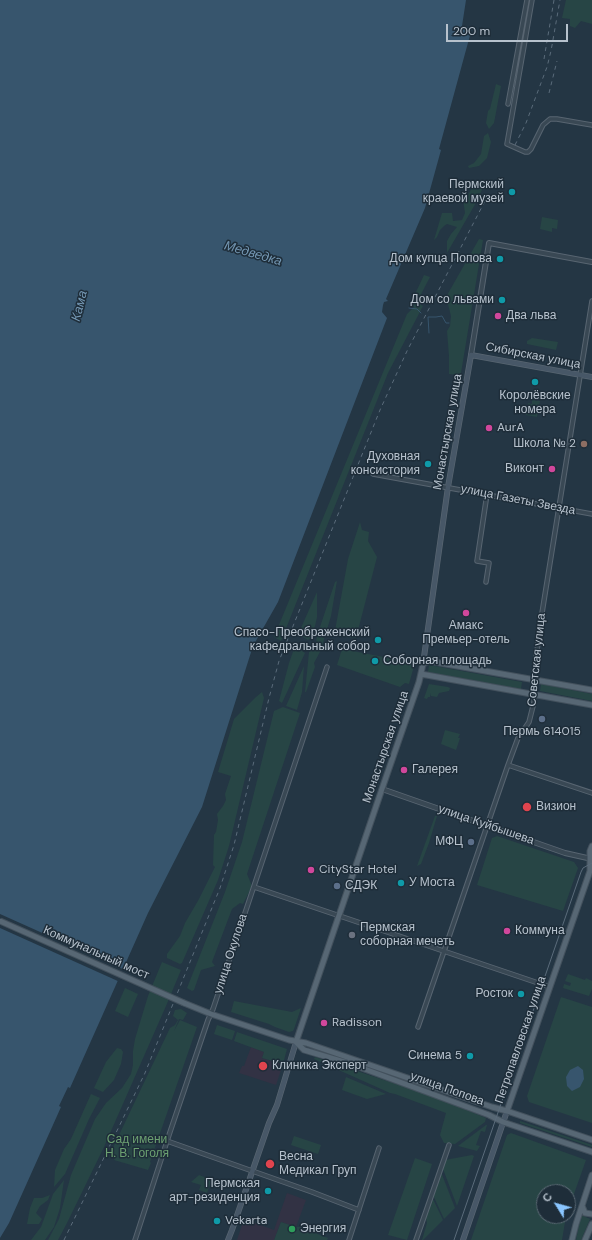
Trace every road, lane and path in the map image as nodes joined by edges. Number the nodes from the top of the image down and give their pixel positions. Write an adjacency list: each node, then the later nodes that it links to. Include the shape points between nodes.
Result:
1 (527, 0): 3 (street)
2 (532, 0): 5 (street)
3 (511, 88): 4 (street); 5 (street)
4 (508, 104)
5 (513, 105): 6 (street, via 507,144 525,152 531,149 548,120 557,119)
6 (592, 125)
7 (592, 262): 9 (street, Монастырская улица, via 489,243)
8 (592, 301): 10 (street, Советская улица)
9 (471, 355): 10 (main road, Сибирская улица); 13 (main road, Монастырская улица)
10 (580, 375): 11 (main road, Сибирская улица); 15 (street, Советская улица)
11 (592, 378)
12 (373, 474): 13 (street, улица Газеты Звезда)
13 (448, 487): 14 (street, улица Газеты Звезда); 18 (main road, Монастырская улица)
14 (487, 494): 15 (street, улица Газеты Звезда); 17 (street, via 477,561 489,563)
15 (559, 507): 16 (street, улица Газеты Звезда); 23 (street, Советская улица)
16 (592, 514)
17 (486, 582)
18 (424, 657): 19 (main road); 20 (main road, Монастырская улица)
19 (429, 661): 20 (main road); 23 (main road)
20 (423, 664): 22 (main road, Монастырская улица)
21 (327, 668): 35 (street, улица Окулова)
22 (421, 674): 25 (main road); 28 (main road, Монастырская улица)
23 (534, 679): 24 (main road); 25 (street, Советская улица)
24 (592, 690)
25 (534, 694): 26 (main road); 27 (street, Советская улица, via 528,722 518,738)
26 (592, 705)
27 (508, 765): 29 (street); 30 (street, Советская улица)
28 (382, 789): 30 (street, улица Куйбышева); 36 (main road, Монастырская улица)
29 (592, 793)
30 (487, 826): 32 (street, улица Куйбышева); 38 (street, Советская улица)
31 (592, 846): 32 (main road, Петропавловская улица)
32 (592, 860): 34 (main road, Петропавловская улица)
33 (592, 872): 34 (street)
34 (588, 877): 39 (main road, Петропавловская улица)
35 (254, 887): 36 (street); 41 (street, улица Окулова)
36 (338, 916): 38 (street); 43 (main road, Монастырская улица)
37 (0, 921): 40 (main road, Коммунальный мост, bridge)
38 (445, 952): 39 (street); 42 (street, Советская улица)
39 (550, 987): 44 (main road, Петропавловская улица)
40 (184, 1003): 41 (main road, улица Попова)
41 (211, 1014): 43 (main road, улица Попова); 47 (street, улица Окулова)
42 (418, 1027)
43 (296, 1042): 44 (main road, улица Попова, via 306,1043); 45 (main road, улица Попова, via 304,1050 351,1064); 51 (main road, Монастырская улица, via 277,1105)
44 (507, 1111): 45 (main road, Петропавловская улица); 46 (main road, улица Попова)
45 (503, 1122): 50 (main road, улица Попова); 61 (main road, Петропавловская улица)
46 (592, 1140)
47 (167, 1141): 51 (street); 57 (street, улица Окулова)
48 (449, 1145): 60 (street)
49 (379, 1148): 54 (street)
50 (592, 1152)
51 (252, 1171): 54 (street); 58 (main road, Монастырская улица)
52 (592, 1175): 53 (main road)
53 (582, 1203): 55 (main road, via 584,1212); 62 (main road)
54 (359, 1210): 59 (street)
55 (592, 1214)
56 (592, 1224): 63 (main road)
57 (135, 1240)
58 (228, 1240)
59 (349, 1240)
60 (416, 1240)
61 (463, 1240)
62 (572, 1240)
63 (585, 1240)

